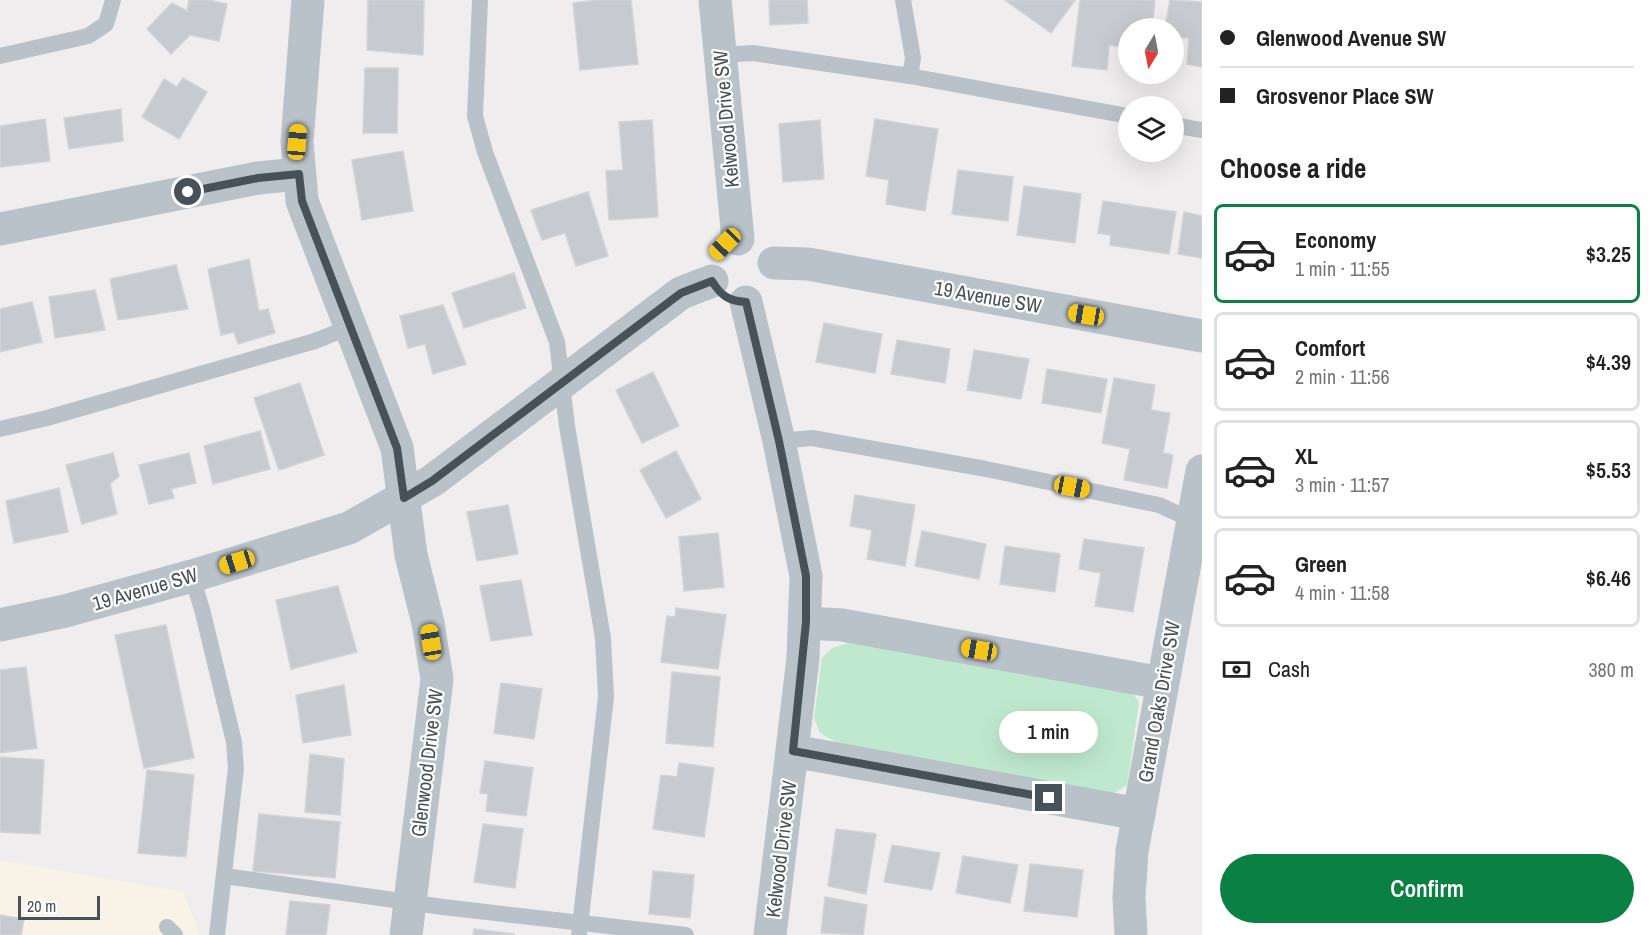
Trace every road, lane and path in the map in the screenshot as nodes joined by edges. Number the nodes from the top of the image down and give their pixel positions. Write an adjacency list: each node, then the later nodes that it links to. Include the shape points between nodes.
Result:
1 (113, 0): 7 (lane, via 106,24 88,36)
2 (308, 0): 12 (street, Glenwood Drive SW, via 297,142)
3 (480, 0): 20 (lane, via 475,116 557,342)
4 (715, 0): 6 (street, Kelwood Drive SW)
5 (903, 0): 8 (lane, via 913,58)
6 (720, 55): 8 (lane, via 753,53); 14 (street, Kelwood Drive SW)
7 (0, 56)
8 (910, 76): 9 (lane)
9 (1118, 114)
10 (1184, 127): 11 (lane)
11 (1202, 130)
12 (299, 174): 13 (street, via 258,178); 18 (street, Glenwood Drive SW, via 302,201)
13 (0, 229)
14 (738, 239): 15 (street, via 756,241); 16 (street, via 715,254)
15 (774, 263): 17 (street, via 773,280 762,295); 19 (street, 19 Avenue SW, via 808,264)
16 (712, 281): 17 (street, via 726,297); 20 (street, 19 Avenue SW, via 681,293)
17 (746, 302): 22 (street, Kelwood Drive SW)
18 (350, 327): 21 (lane, via 281,351); 24 (street, Glenwood Drive SW, via 397,448)
19 (1202, 336)
20 (562, 384): 24 (street, 19 Avenue SW); 34 (lane, via 603,638 606,697)
21 (0, 429)
22 (779, 441): 25 (lane, via 812,438 986,469 1159,505); 27 (street, Kelwood Drive SW, via 806,576)
23 (1202, 471): 25 (street, Grand Oaks Drive SW)
24 (404, 498): 26 (street, 19 Avenue SW, via 349,528); 33 (street, Glenwood Drive SW, via 411,555 437,679)
25 (1197, 522): 29 (street, Grand Oaks Drive SW)
26 (192, 576): 28 (street, 19 Avenue SW, via 65,612); 32 (lane, via 234,742 236,768)
27 (806, 622): 29 (street, via 853,627); 30 (street, Kelwood Drive SW)
28 (0, 625)
29 (1162, 683): 31 (street, Grand Oaks Drive SW)
30 (793, 751): 31 (street); 38 (street, Kelwood Drive SW)
31 (1139, 814): 39 (street, Grand Oaks Drive SW, via 1132,851)
32 (225, 876): 33 (lane); 35 (lane)
33 (410, 903): 34 (lane); 36 (street, Glenwood Drive SW)
34 (580, 929): 37 (lane)
35 (217, 935)
36 (406, 935)
37 (686, 935)
38 (770, 935)
39 (1131, 935)

